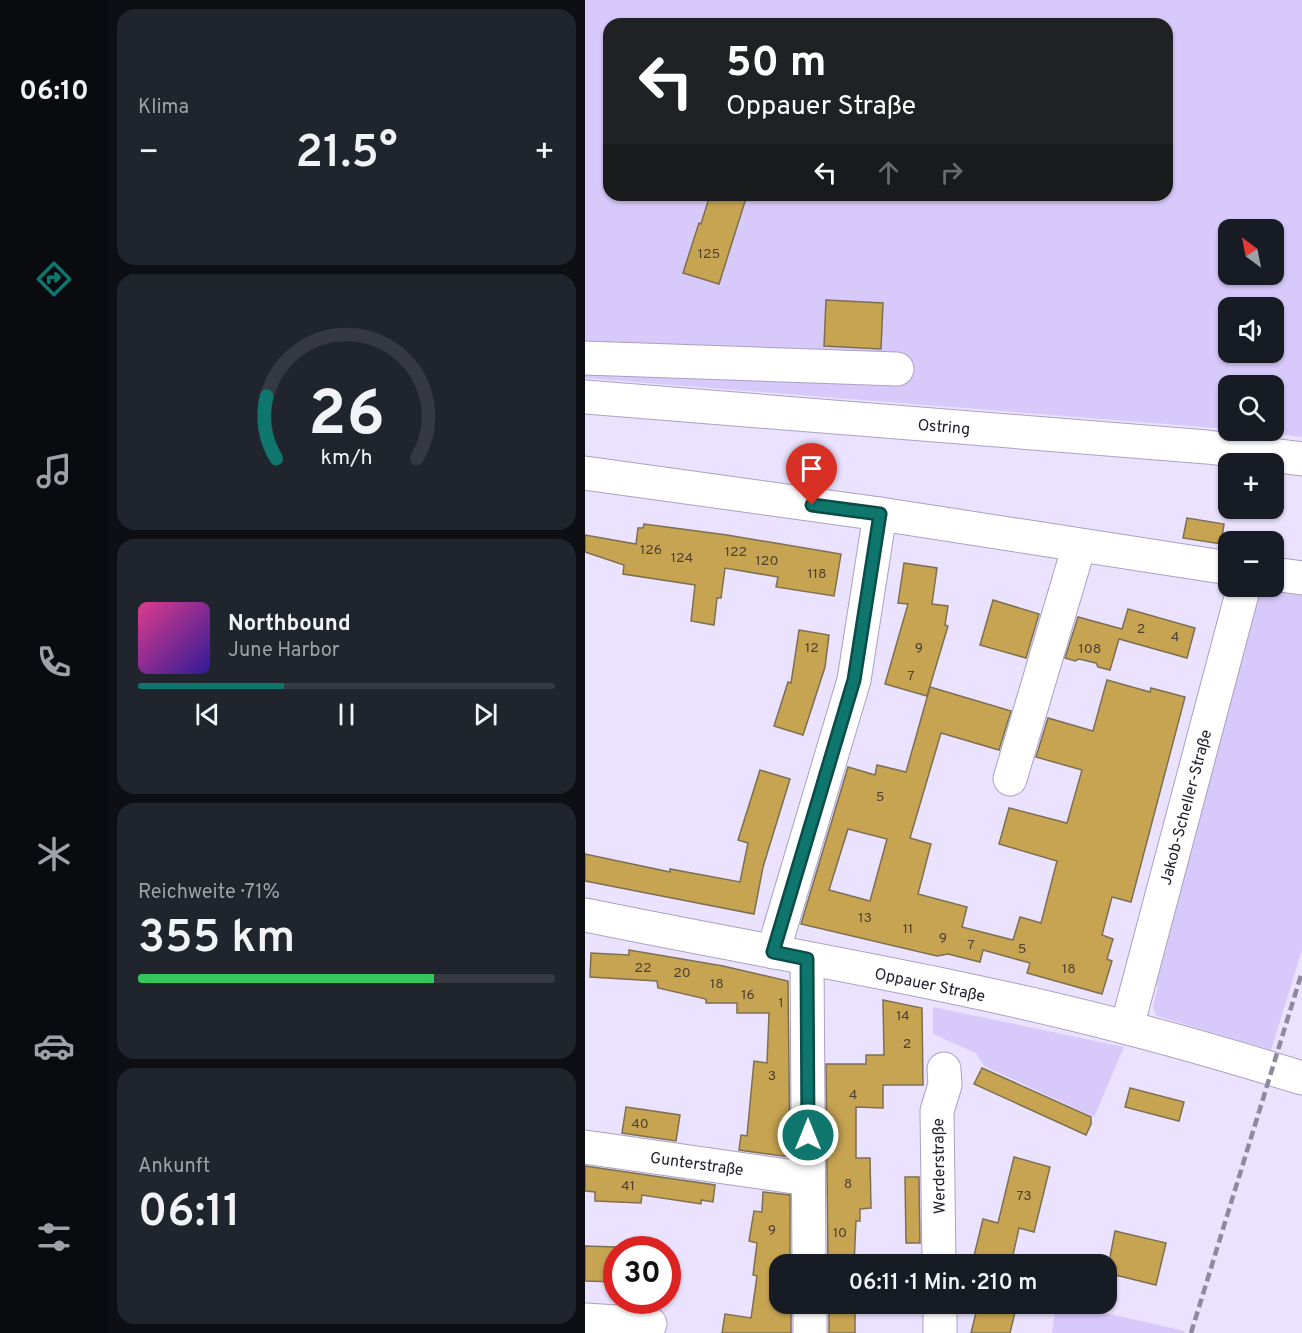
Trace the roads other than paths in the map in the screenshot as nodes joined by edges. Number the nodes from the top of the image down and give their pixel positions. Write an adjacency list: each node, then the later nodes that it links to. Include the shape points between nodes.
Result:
1 (585, 358): 2 (street)
2 (897, 369)
3 (585, 397): 4 (street, Ostring, via 1207,447)
4 (1302, 459)
5 (585, 473): 6 (street)
6 (880, 514): 7 (street); 15 (street, via 854,680)
7 (1073, 545): 8 (street); 12 (street); 13 (street)
8 (1218, 566)
9 (1284, 576): 10 (street)
10 (1302, 578)
11 (1241, 597): 17 (street, Jakob-Scheller-Straße)
12 (1025, 688)
13 (1010, 779)
14 (585, 915): 15 (street, Oppauer Straße)
15 (773, 952): 16 (street, Oppauer Straße)
16 (807, 959): 17 (street, Oppauer Straße); 21 (street)
17 (1127, 1027): 19 (street, Oppauer Straße)
18 (944, 1069): 23 (street, Werderstraße, via 945,1085 937,1111)
19 (1287, 1073)
20 (585, 1147): 21 (street, Gunterstraße)
21 (808, 1179): 22 (street)
22 (809, 1254)
23 (939, 1254)
24 (810, 1314): 28 (street)
25 (940, 1314): 29 (street)
26 (585, 1320): 27 (street)
27 (650, 1324)
28 (810, 1333)
29 (940, 1333)

